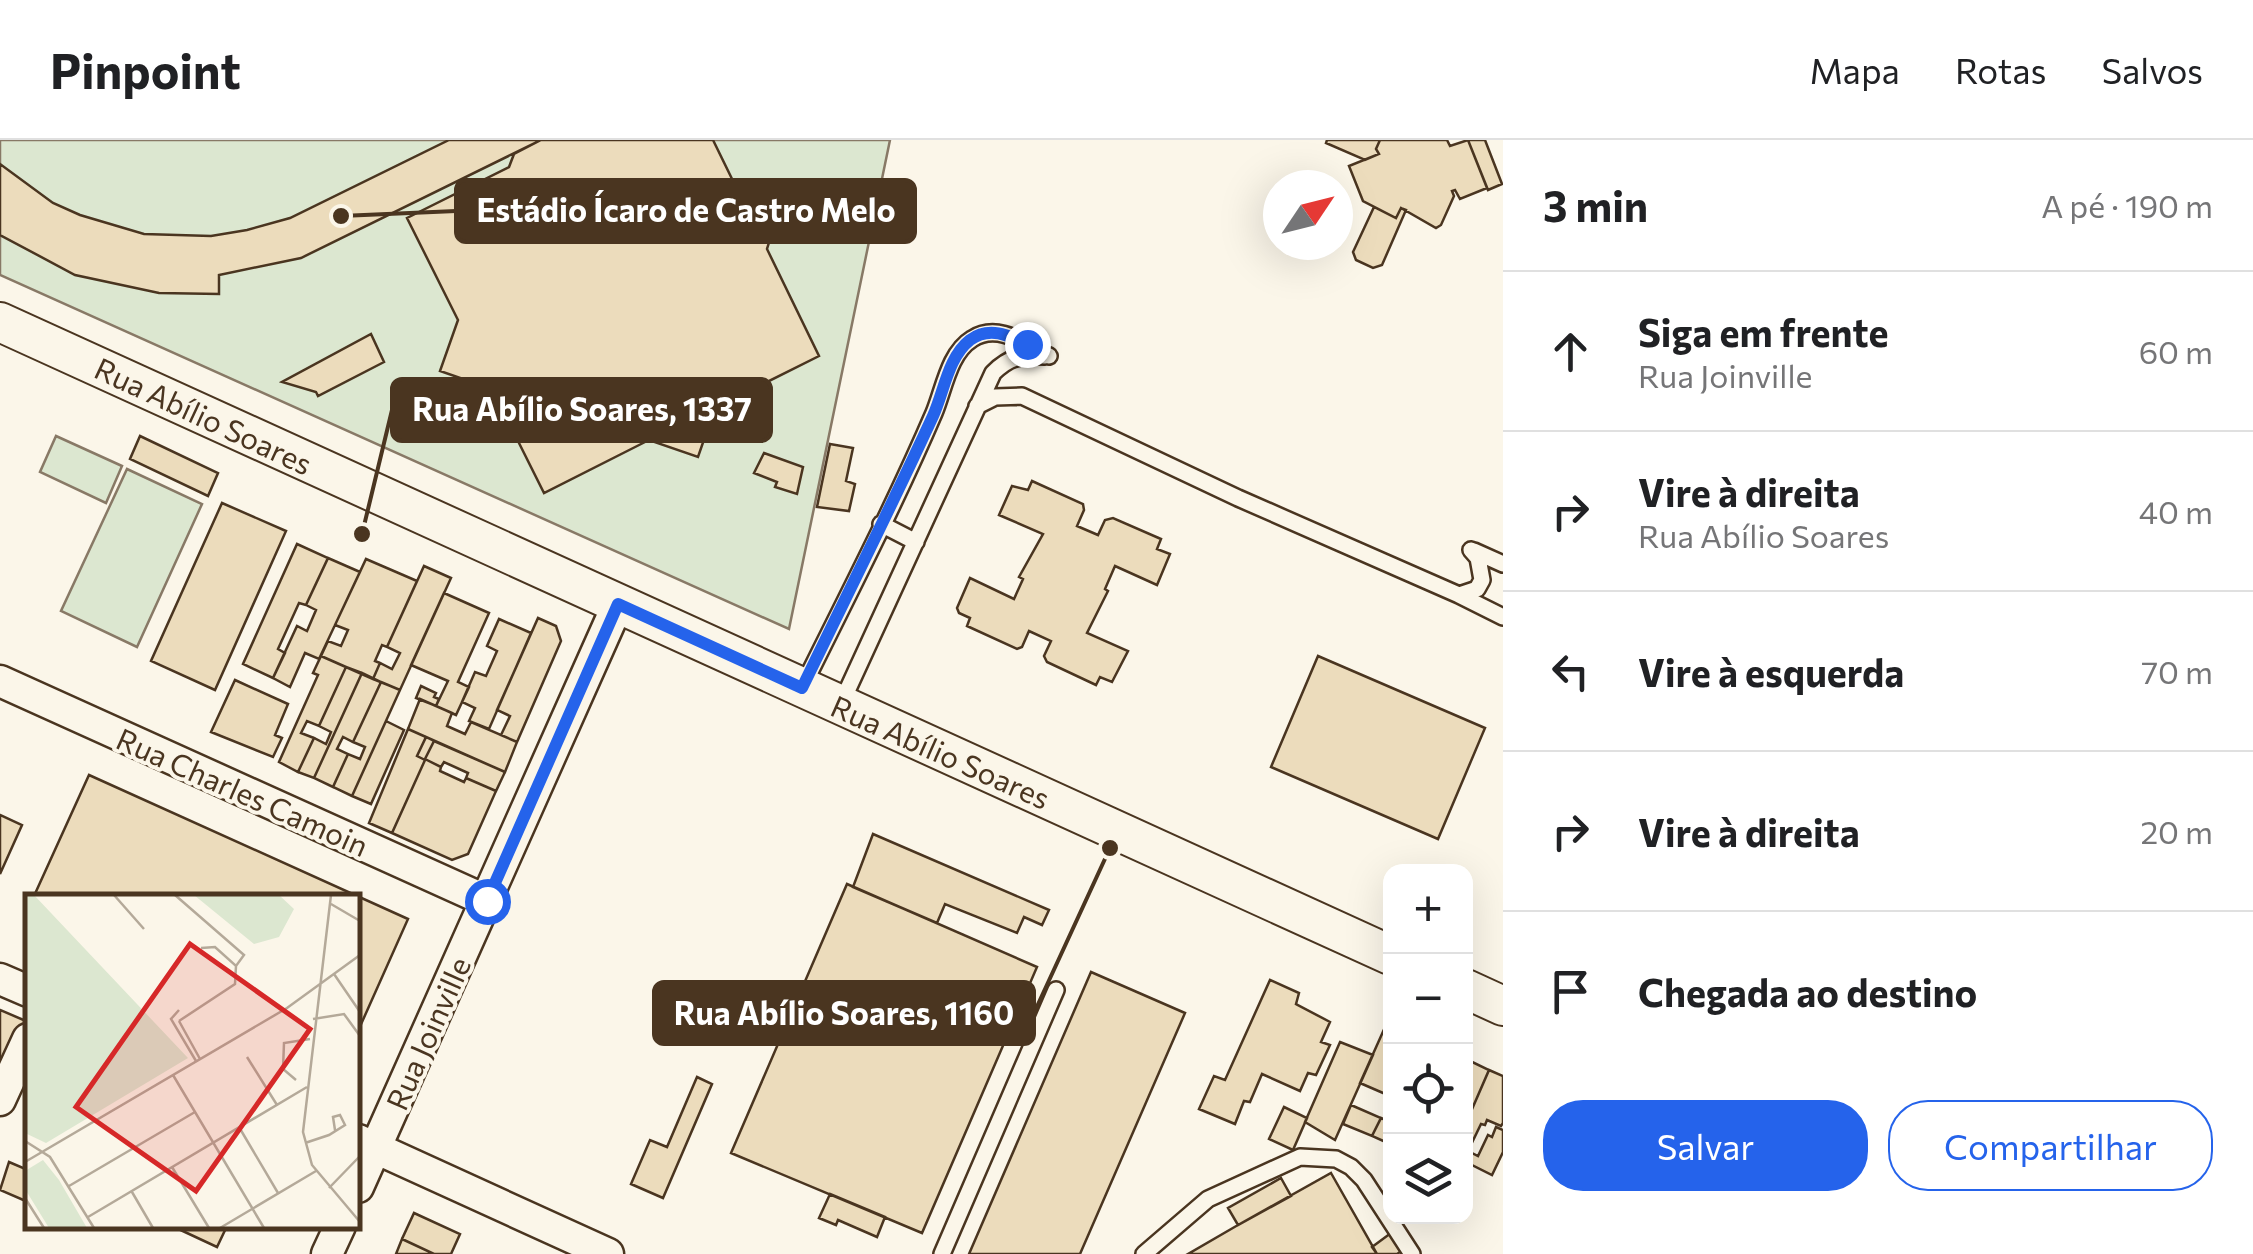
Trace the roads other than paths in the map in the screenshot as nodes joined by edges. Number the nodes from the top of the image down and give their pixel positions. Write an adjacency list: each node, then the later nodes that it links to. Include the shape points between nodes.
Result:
1 (0, 322): 7 (street, Rua Abílio Soares)
2 (978, 406): 3 (lane, via 1005,361 1049,356 988,332 958,352); 4 (lane); 6 (lane, via 994,397 1022,396)
3 (881, 524): 4 (lane); 10 (lane)
4 (916, 542): 11 (lane)
5 (1503, 564): 6 (lane, via 1471,550 1482,580)
6 (1459, 595): 8 (lane)
7 (618, 604): 10 (street, Rua Abílio Soares); 12 (street, Rua Joinville)
8 (1503, 617)
9 (0, 680): 12 (street, Rua Charles Camoin)
10 (802, 688): 11 (street, Rua Abílio Soares)
11 (840, 706): 13 (street, Rua Abílio Soares)
12 (487, 901): 21 (street, Rua Joinville)
13 (1388, 954)
14 (0, 978): 15 (street)
15 (25, 990)
16 (1056, 990): 26 (lane)
17 (1473, 992): 18 (street)
18 (1503, 1006)
19 (25, 1046): 20 (street)
20 (0, 1100)
21 (366, 1144): 22 (street, Rua Joinville); 24 (street)
22 (360, 1176)
23 (339, 1229): 25 (street)
24 (590, 1250)
25 (327, 1254)
26 (942, 1254)
27 (1144, 1254): 28 (lane, via 1208,1199 1300,1158 1336,1159 1352,1167)
28 (1412, 1254)

